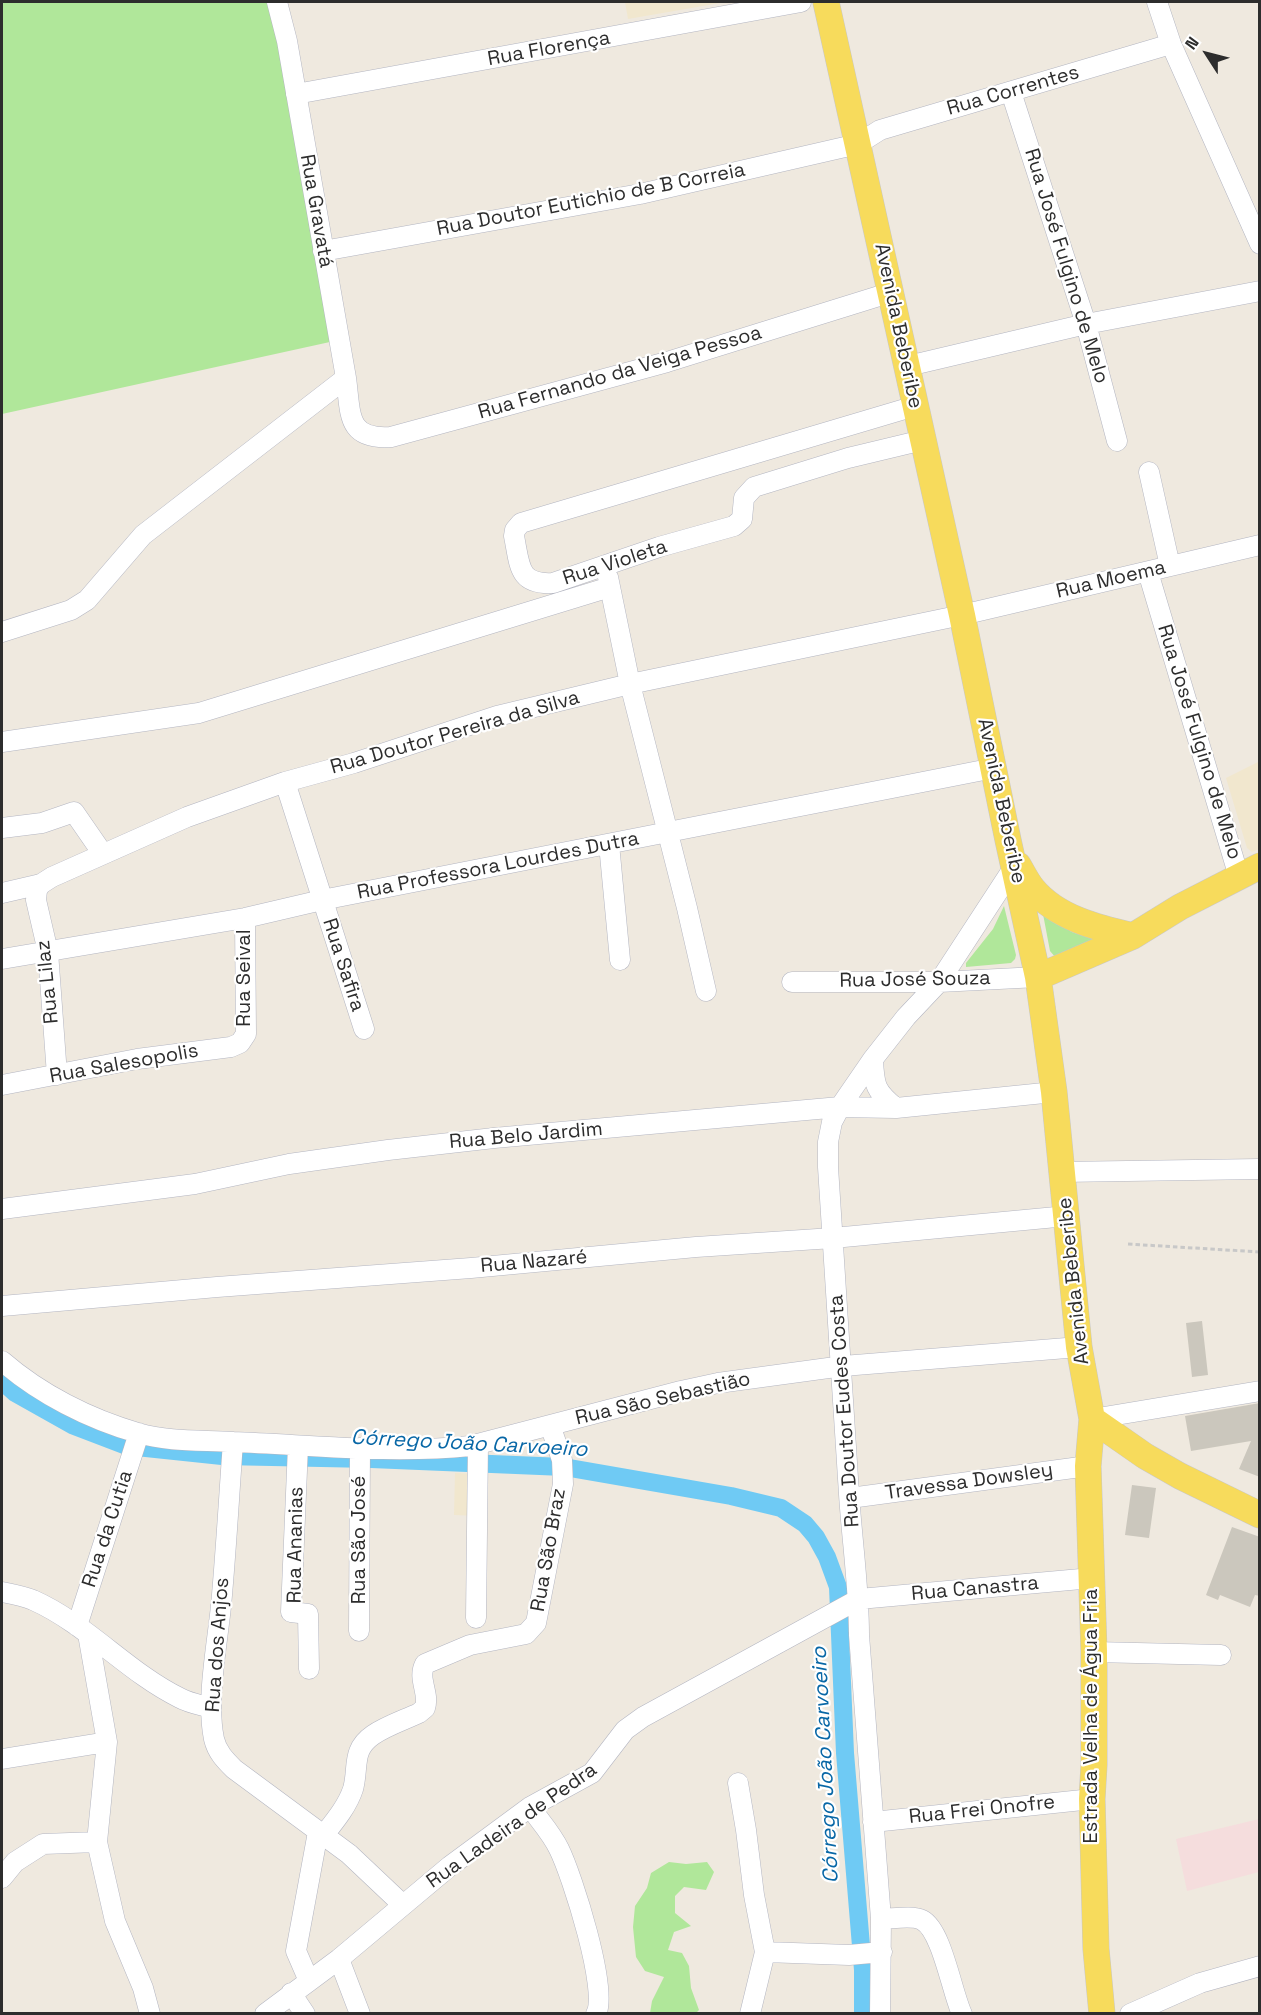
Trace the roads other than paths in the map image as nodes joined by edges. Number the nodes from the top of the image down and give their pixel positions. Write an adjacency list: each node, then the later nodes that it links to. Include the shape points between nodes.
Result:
1 (277, 2): 7 (street, Rua Gravatá)
2 (801, 2): 7 (street, Rua Florença)
3 (826, 2): 8 (main road, Avenida Beberibe)
4 (1157, 2): 5 (street)
5 (1171, 44): 6 (street, Rua Correntes); 9 (street)
6 (1011, 92): 8 (street, Rua Correntes, via 880,130); 13 (street, Rua José Fulgino de Melo)
7 (296, 94): 10 (street, Rua Gravatá)
8 (858, 144): 10 (street, Rua Doutor Eutichio de B Correia, via 640,195); 12 (main road, Avenida Beberibe)
9 (1260, 244)
10 (323, 251): 15 (street, Rua Gravatá)
11 (1260, 291): 13 (street)
12 (892, 292): 14 (main road, Avenida Beberibe); 17 (street, Rua Fernando da Veiga Pessoa, via 667,362 391,437 375,438 360,432)
13 (1086, 324): 14 (street); 19 (street, Rua José Fulgino de Melo)
14 (908, 366): 16 (main road, Avenida Beberibe)
15 (346, 378): 17 (street, Rua Gravatá); 26 (street, via 143,535 87,600 71,610)
16 (915, 406): 18 (main road, Avenida Beberibe); 24 (street, Rua Violeta, via 521,523 515,530 525,577 531,582)
17 (352, 422)
18 (923, 440): 24 (street, Rua Violeta, via 754,487 744,498 742,519 734,526); 25 (main road, Avenida Beberibe)
19 (1118, 441)
20 (1149, 472): 22 (street)
21 (1260, 545): 22 (street, Rua Moema)
22 (1170, 566): 23 (street, Rua Moema)
23 (1148, 572): 25 (street, Rua Moema); 36 (street, Rua José Fulgino de Melo)
24 (608, 577): 27 (street, Rua Violeta); 28 (street, via 199,713)
25 (962, 615): 27 (street, Rua Doutor Pereira da Silva); 29 (main road, Avenida Beberibe)
26 (2, 632)
27 (630, 684): 30 (street, Rua Doutor Pereira da Silva, via 497,716); 32 (street, Rua Violeta)
28 (2, 742)
29 (994, 768): 32 (street, Rua Professora Lourdes Dutra); 35 (main road, Avenida Beberibe)
30 (285, 782): 34 (street, Rua Doutor Pereira da Silva, via 187,817); 39 (street)
31 (2, 828): 34 (street, via 42,823 74,812)
32 (667, 832): 33 (street, Rua Professora Lourdes Dutra); 48 (street, Rua Violeta)
33 (609, 844): 39 (street, Rua Professora Lourdes Dutra); 44 (street)
34 (103, 854): 37 (street, Rua Doutor Pereira da Silva)
35 (1013, 861): 41 (main road, via 1033,889 1053,907 1105,930); 45 (main road, Avenida Beberibe); 47 (street, Rua Doutor Eudes Costa)
36 (1249, 872): 41 (main road)
37 (39, 887): 38 (street, Rua Doutor Pereira da Silva); 42 (street, Rua Lilaz, via 36,900)
38 (2, 893)
39 (322, 900): 40 (street, Rua Professora Lourdes Dutra); 49 (street, Rua Safira)
40 (245, 918): 42 (street, Rua Professora Lourdes Dutra); 50 (street, Rua Seival)
41 (1133, 936): 45 (main road)
42 (48, 952): 43 (street, Rua Professora Lourdes Dutra); 52 (street, Rua Lilaz)
43 (2, 959)
44 (620, 960)
45 (1038, 977): 47 (street, Rua José Souza); 54 (main road, Avenida Beberibe)
46 (792, 982): 47 (street, Rua José Souza)
47 (939, 982): 51 (street, Rua Doutor Eudes Costa)
48 (706, 991)
49 (364, 1029)
50 (244, 1039): 52 (street, Rua Salesopolis, via 231,1047 137,1059)
51 (873, 1059): 55 (street, Rua Doutor Eudes Costa); 56 (street, via 877,1089)
52 (57, 1075): 53 (street, Rua Salesopolis)
53 (2, 1085)
54 (1054, 1092): 56 (street, Rua Belo Jardim); 58 (main road, Avenida Beberibe)
55 (840, 1107): 56 (street, Rua Belo Jardim); 59 (street, Rua Belo Jardim, via 388,1150 289,1164 195,1184); 61 (street, Rua Doutor Eudes Costa, via 828,1142)
56 (896, 1107)
57 (1260, 1169): 58 (street)
58 (1061, 1172): 60 (main road, Avenida Beberibe)
59 (2, 1209)
60 (1067, 1216): 61 (street, Rua Nazaré); 63 (main road, Avenida Beberibe)
61 (833, 1238): 62 (street, Rua Nazaré); 65 (street, Rua Doutor Eudes Costa)
62 (2, 1306)
63 (1079, 1347): 65 (street, Rua São Sebastião); 67 (main road, Avenida Beberibe)
64 (2, 1361): 69 (street, Rua São Sebastião, via 22,1378)
65 (843, 1366): 68 (street, Rua São Sebastião, via 718,1383); 75 (street, Rua Doutor Eudes Costa)
66 (1260, 1391): 67 (street)
67 (1092, 1419): 74 (main road, Estrada Velha de Água Fria); 76 (main road, via 1145,1456)
68 (550, 1425): 70 (street, Rua São Sebastião); 93 (street, Rua São Braz, via 562,1460 563,1484 536,1623 526,1634 470,1645 425,1664 421,1676 425,1708 363,1744 355,1760 353,1789)
69 (138, 1437): 73 (street, Rua São Sebastião, via 189,1441); 81 (street, Rua da Cutia)
70 (478, 1444): 72 (street, Rua São Sebastião, via 452,1448); 80 (street)
71 (298, 1446): 72 (street, Rua São Sebastião); 73 (street, Rua São Sebastião); 85 (street, Rua Ananias, via 291,1612 308,1614)
72 (360, 1448): 82 (street, Rua São José)
73 (232, 1455): 86 (street, Rua dos Anjos)
74 (1088, 1466): 75 (street, Travessa Dowsley); 77 (main road, Estrada Velha de Água Fria)
75 (850, 1498): 79 (street, Rua Doutor Eudes Costa)
76 (1260, 1515)
77 (1092, 1578): 79 (street, Rua Canastra); 83 (main road, Estrada Velha de Água Fria)
78 (2, 1592): 81 (street, via 31,1599)
79 (854, 1602): 91 (street, Rua Ladeira de Pedra, via 643,1717 625,1730 592,1773); 92 (street, Rua Doutor Eudes Costa)
80 (476, 1618)
81 (82, 1630): 86 (street, via 181,1699); 87 (street, Rua da Cutia)
82 (359, 1631)
83 (1094, 1652): 84 (street); 90 (main road, Estrada Velha de Água Fria)
84 (1221, 1655)
85 (309, 1669)
86 (211, 1708): 93 (street, Rua dos Anjos, via 214,1738 222,1756)
87 (107, 1742): 88 (street); 94 (street, Rua da Cutia)
88 (2, 1759)
89 (738, 1783): 98 (street)
90 (1092, 1799): 92 (street, Rua Frei Onofre); 112 (main road, Estrada Velha de Água Fria, via 1096,1949)
91 (530, 1807): 96 (street, Rua Ladeira de Pedra); 108 (street, via 568,1868 582,1912 600,1998)
92 (873, 1822): 97 (street, Rua Doutor Eudes Costa)
93 (321, 1834): 96 (street, Rua dos Anjos, via 349,1854); 102 (street, Rua São Braz, via 296,1951)
94 (97, 1842): 95 (street, via 43,1844 15,1862); 104 (street, Rua da Cutia, via 116,1921)
95 (2, 1878)
96 (403, 1905): 100 (street, Rua Ladeira de Pedra)
97 (881, 1919): 99 (street, Rua Doutor Eudes Costa); 111 (street, via 925,1921 942,1951)
98 (765, 1952): 99 (street); 109 (street)
99 (877, 1952): 110 (street, Rua Doutor Eudes Costa)
100 (339, 1959): 102 (street, Rua Ladeira de Pedra); 107 (street)
101 (1260, 1966): 113 (street, via 1200,1983)
102 (309, 1981): 103 (street, Rua Ladeira de Pedra)
103 (291, 1993): 105 (street, Rua Ladeira de Pedra); 106 (street)
104 (150, 2013)
105 (265, 2013)
106 (305, 2013)
107 (360, 2013)
108 (596, 2013)
109 (750, 2013)
110 (880, 2013)
111 (962, 2013)
112 (1102, 2013)
113 (1130, 2013)

